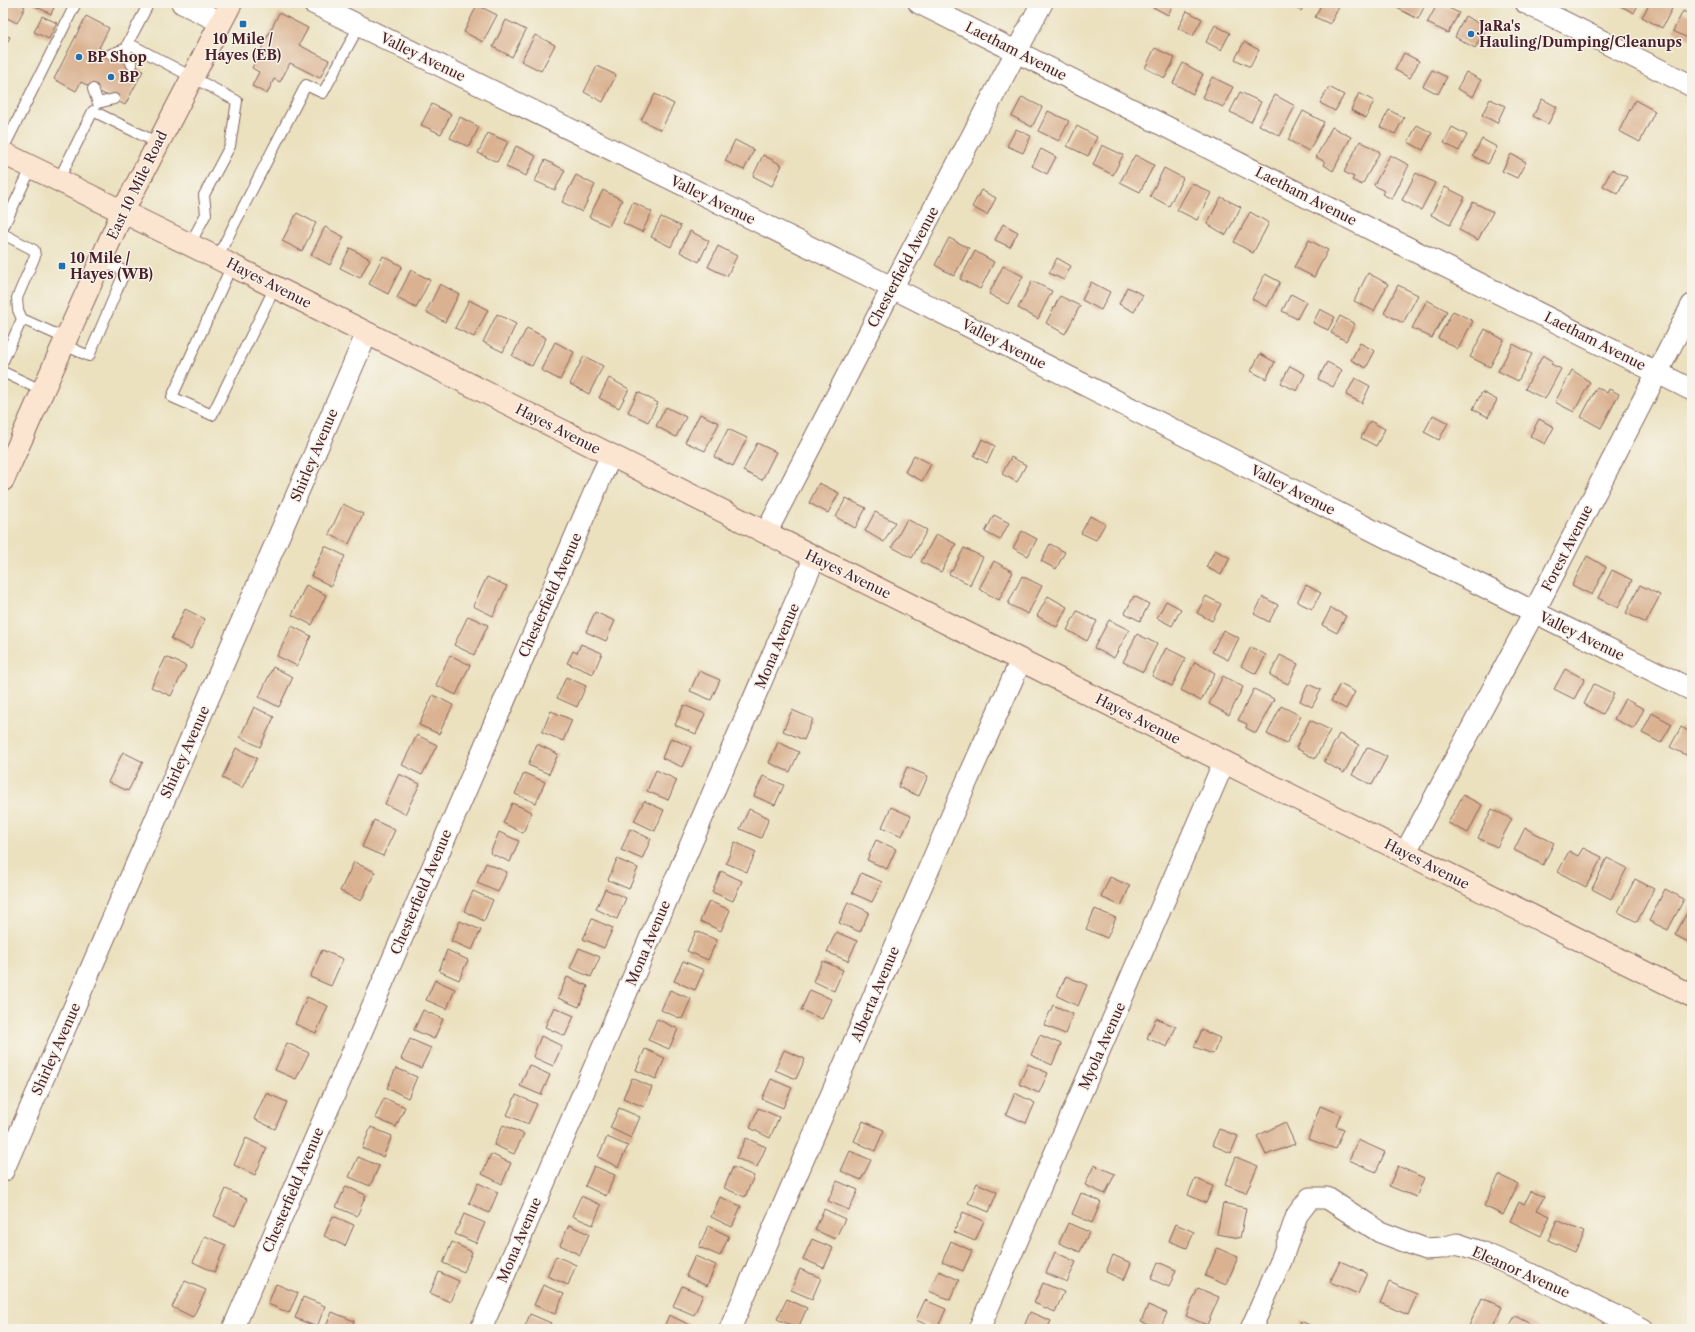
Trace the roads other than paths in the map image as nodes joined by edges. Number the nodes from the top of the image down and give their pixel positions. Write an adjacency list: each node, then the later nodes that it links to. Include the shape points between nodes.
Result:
1 (76, 3): 23 (lane)
2 (149, 3): 11 (lane)
3 (182, 3): 9 (street)
4 (231, 3): 9 (street, East 10 Mile Road)
5 (313, 3): 10 (street, Valley Avenue)
6 (920, 3): 12 (street, Laetham Avenue)
7 (1042, 3): 12 (street, Chesterfield Avenue)
8 (1526, 3): 17 (street)
9 (221, 22): 16 (street, East 10 Mile Road)
10 (359, 26): 31 (lane, via 323,93 306,85); 33 (street, Valley Avenue)
11 (127, 46): 13 (lane); 14 (lane); 15 (lane); 16 (lane)
12 (1017, 52): 33 (street, Chesterfield Avenue); 40 (street, Laetham Avenue)
13 (111, 54)
14 (120, 59)
15 (132, 65)
16 (192, 76): 22 (street, East 10 Mile Road); 30 (lane, via 237,101 230,146 204,196 206,214)
17 (1692, 86)
18 (93, 88): 21 (lane)
19 (103, 93): 21 (lane)
20 (114, 99): 21 (lane)
21 (95, 107): 22 (lane); 26 (lane)
22 (158, 143): 27 (street, East 10 Mile Road)
23 (3, 149)
24 (3, 153): 25 (street, Hayes Avenue)
25 (32, 166): 26 (street, Hayes Avenue); 28 (lane)
26 (59, 180): 27 (street, Hayes Avenue)
27 (123, 211): 30 (street, Hayes Avenue); 37 (street, East 10 Mile Road)
28 (3, 228)
29 (3, 234): 35 (lane, via 34,250 35,256 17,298)
30 (190, 244): 31 (street, Hayes Avenue)
31 (224, 261): 32 (street, Hayes Avenue); 32 (lane, via 172,397 212,414)
32 (275, 286): 36 (street, Hayes Avenue)
33 (892, 288): 46 (street, Chesterfield Avenue); 48 (street, Valley Avenue)
34 (1692, 305): 40 (street, Forest Avenue)
35 (22, 320): 37 (lane); 38 (lane)
36 (367, 333): 44 (street, Hayes Avenue); 54 (street, Shirley Avenue)
37 (65, 342): 42 (street, East 10 Mile Road)
38 (3, 361)
39 (3, 372): 42 (lane)
40 (1657, 372): 41 (street, Laetham Avenue); 48 (street, Forest Avenue)
41 (1692, 390)
42 (43, 391): 43 (street, East 10 Mile Road)
43 (9, 452): 45 (street, East 10 Mile Road)
44 (612, 456): 46 (street, Hayes Avenue); 55 (street, Chesterfield Avenue, via 601,476)
45 (3, 480)
46 (766, 533): 47 (street, Hayes Avenue)
47 (815, 557): 49 (street, Hayes Avenue); 56 (street, Mona Avenue)
48 (1534, 612): 50 (street, Valley Avenue); 52 (street, Forest Avenue)
49 (1021, 660): 51 (street, Hayes Avenue); 57 (street, Alberta Avenue)
50 (1692, 690)
51 (1224, 762): 52 (street, Hayes Avenue); 58 (street, Myola Avenue)
52 (1405, 853): 53 (street, Hayes Avenue)
53 (1692, 996)
54 (3, 1171)
55 (233, 1329)
56 (481, 1329)
57 (730, 1329)
58 (979, 1329)
59 (1251, 1329): 60 (street, Eleanor Avenue, via 1281,1261 1297,1215 1310,1198 1326,1198 1380,1232 1404,1242 1425,1249 1457,1244 1481,1252)
60 (1643, 1329)

